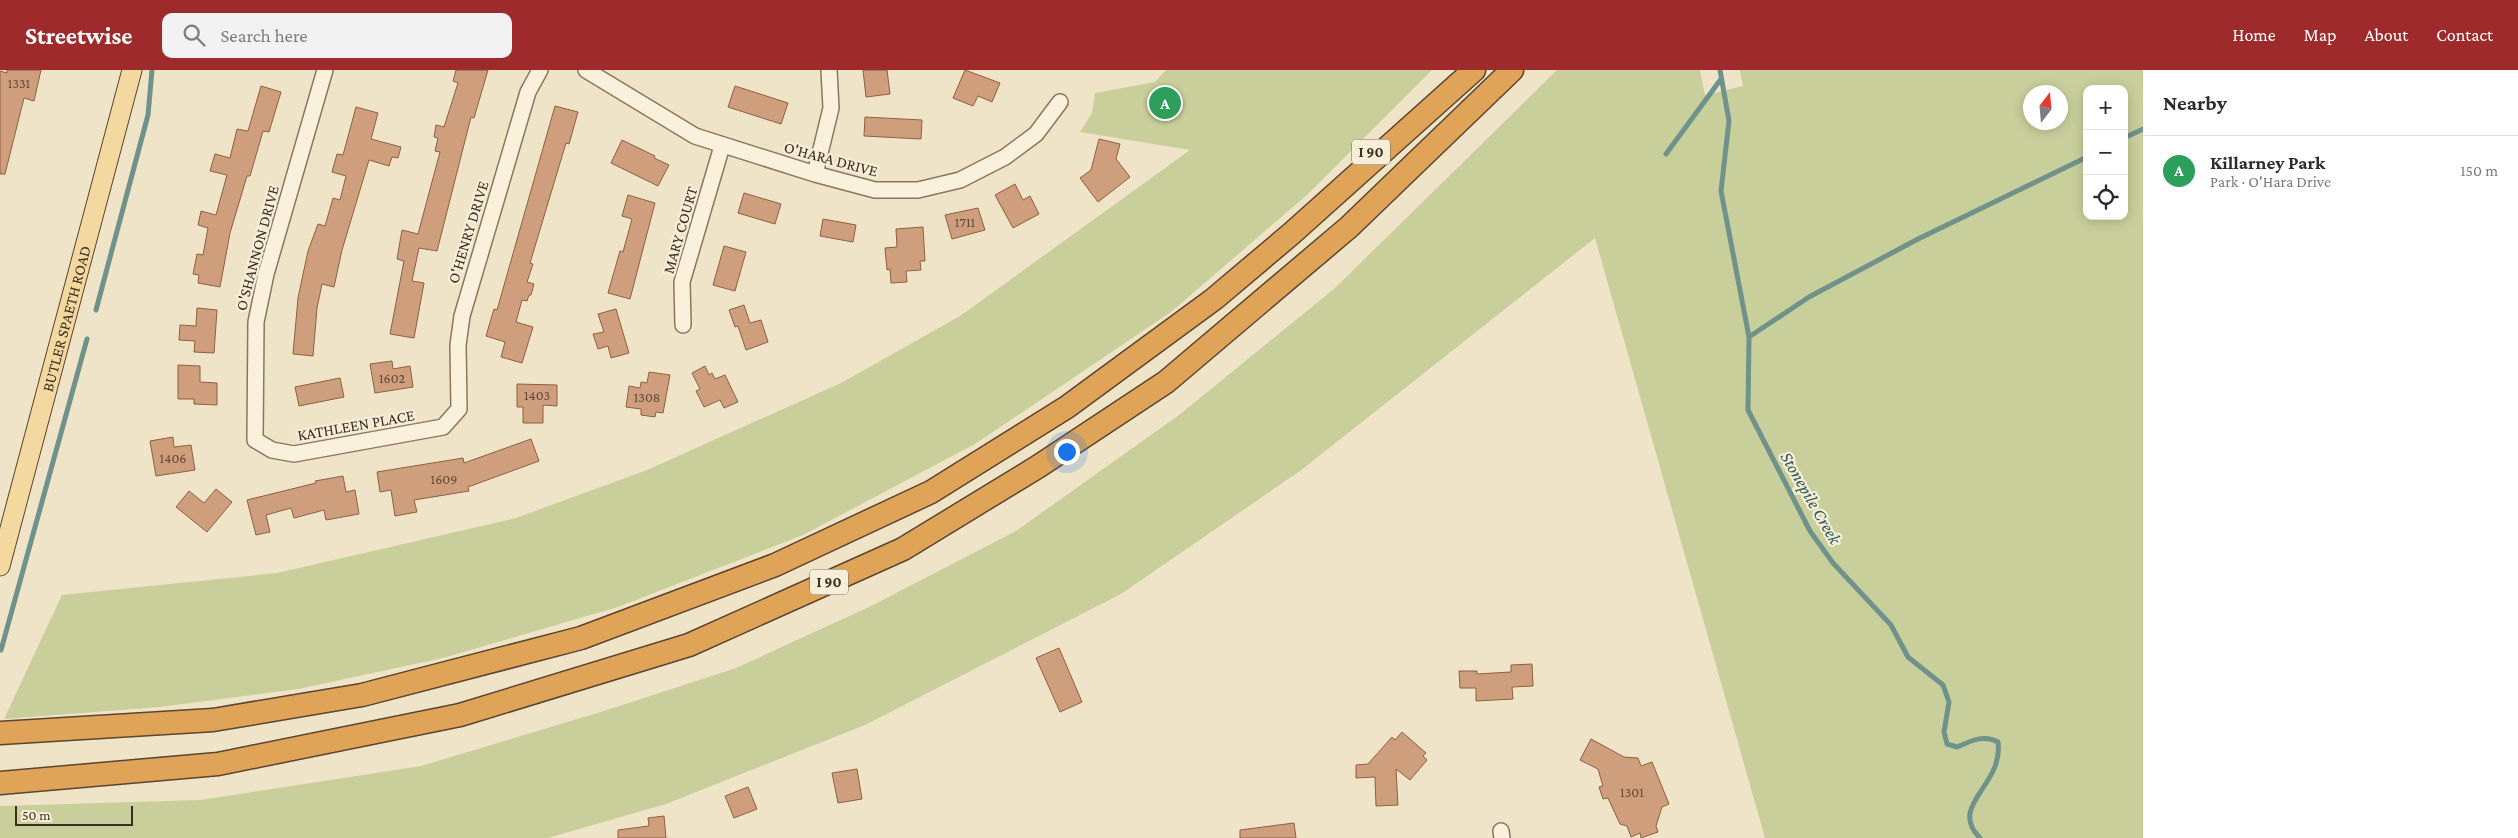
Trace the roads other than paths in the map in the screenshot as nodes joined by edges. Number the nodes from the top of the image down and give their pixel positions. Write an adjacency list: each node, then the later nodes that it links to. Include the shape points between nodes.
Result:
1 (132, 70): 16 (main road, BUTLER SPAETH ROAD)
2 (324, 70): 15 (street, O'SHANNON DRIVE, via 266,274 256,322)
3 (540, 70): 14 (street, O'HENRY DRIVE, via 528,92 462,316 458,345)
4 (586, 70): 10 (street, O'HARA DRIVE, via 695,136)
5 (829, 70): 11 (street, via 832,108)
6 (1452, 70): 12 (highway, I 90)
7 (1474, 70): 12 (highway, I 90)
8 (1512, 70): 18 (highway, I 90, via 1350,227 1166,382 1039,466 903,549 689,645 460,716 218,764)
9 (1060, 102): 11 (street, O'HARA DRIVE, via 1036,134 1005,157 960,180 918,190 875,190)
10 (722, 146): 11 (street, O'HARA DRIVE); 13 (street, MARY COURT, via 682,282)
11 (815, 174)
12 (1290, 234): 17 (highway, I 90, via 1214,299 1068,407 930,492 775,565 581,638 362,695 213,720)
13 (683, 325)
14 (459, 409): 15 (street, KATHLEEN PLACE, via 443,427 294,454 272,450)
15 (254, 440)
16 (0, 566)
17 (1, 733)
18 (0, 783)

